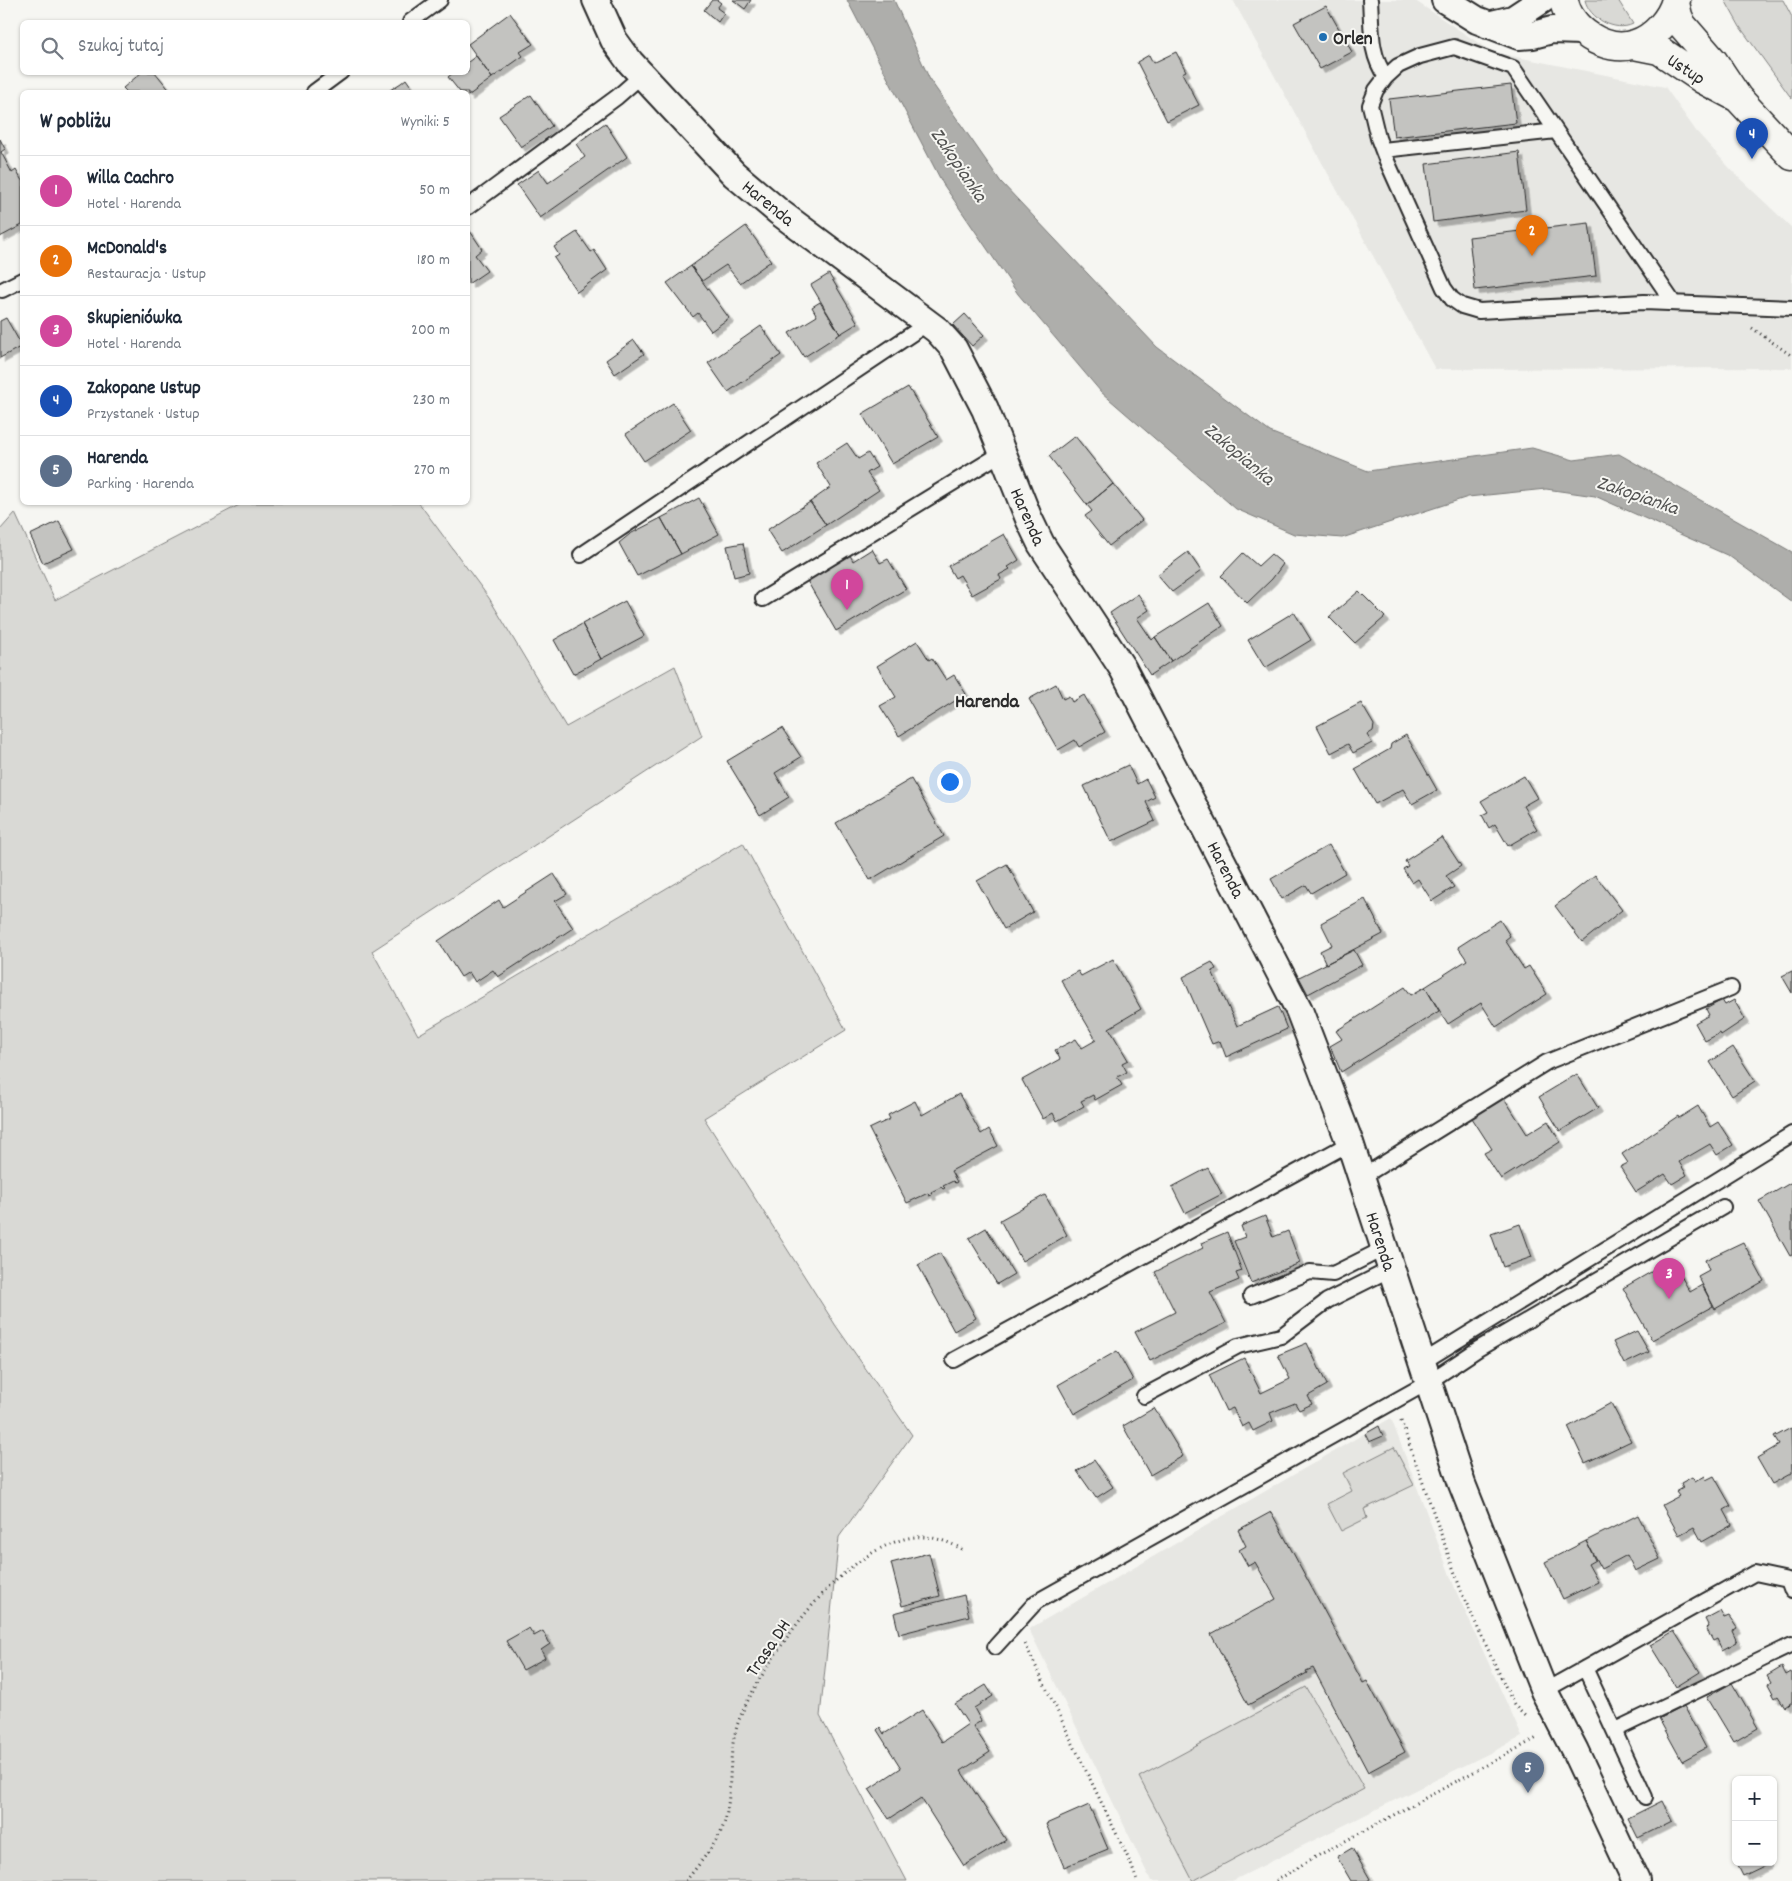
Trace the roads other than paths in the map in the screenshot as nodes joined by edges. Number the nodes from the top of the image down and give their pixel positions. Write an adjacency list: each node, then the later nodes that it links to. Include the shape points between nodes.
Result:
1 (440, 0): 8 (lane)
2 (596, 0): 13 (street, Harenda, via 614,40)
3 (1370, 0): 14 (lane, via 1374,54)
4 (1446, 0): 9 (street)
5 (1542, 0): 9 (street, via 1513,19)
6 (1564, 0): 10 (main road, via 1569,16)
7 (1675, 2): 11 (main road, via 1661,26); 16 (main road, Ustup, via 1682,25 1714,62)
8 (413, 20)
9 (1488, 25): 10 (street, via 1519,36 1552,30)
10 (1581, 31): 11 (main road, Ustup, via 1605,43)
11 (1634, 45): 16 (main road, Ustup, via 1659,50)
12 (337, 75): 15 (lane)
13 (642, 76): 20 (lane); 25 (street, Harenda, via 744,183)
14 (1386, 76): 17 (lane, via 1398,66 1420,56 1454,47 1513,68); 18 (lane, via 1370,105)
15 (317, 90)
16 (1738, 98): 19 (main road, Ustup)
17 (1556, 131): 18 (lane); 23 (lane)
18 (1380, 144): 23 (lane, via 1444,288 1462,306 1479,311 1502,311)
19 (1792, 156)
20 (470, 206)
21 (20, 281): 22 (lane)
22 (2, 290)
23 (1672, 302): 24 (lane)
24 (1792, 308)
25 (928, 323): 26 (street, Harenda, via 954,349 992,424); 27 (lane)
26 (1002, 453): 28 (lane); 31 (street, Harenda, via 1038,538 1123,669 1299,1010)
27 (581, 554)
28 (763, 599)
29 (1731, 988): 32 (lane, via 1547,1062)
30 (1792, 1134): 37 (lane)
31 (1350, 1143): 32 (street, Harenda); 36 (lane)
32 (1362, 1177): 34 (street, Harenda)
33 (1723, 1207): 37 (lane, via 1478,1349)
34 (1388, 1258): 35 (lane, via 1333,1274 1310,1272); 37 (street, Harenda); 38 (lane, via 1374,1276 1327,1301 1280,1336 1238,1346)
35 (1251, 1296)
36 (954, 1360)
37 (1424, 1373): 41 (lane, via 1390,1402 1036,1602); 43 (street, Harenda, via 1462,1484)
38 (1144, 1396)
39 (1792, 1590): 42 (lane, via 1788,1580 1755,1573)
40 (1792, 1645): 44 (lane)
41 (995, 1647)
42 (1585, 1668): 43 (lane); 44 (lane)
43 (1544, 1690): 46 (street, Harenda)
44 (1615, 1730): 45 (lane)
45 (1645, 1797)
46 (1636, 1881)

